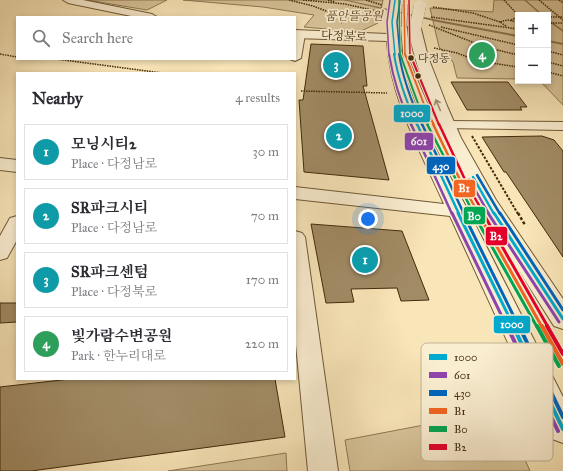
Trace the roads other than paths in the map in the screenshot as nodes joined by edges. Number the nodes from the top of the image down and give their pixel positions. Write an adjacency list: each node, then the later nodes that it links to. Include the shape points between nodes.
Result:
1 (68, 0): 3 (street)
2 (420, 3): 4 (street, bridge)
3 (147, 16)
4 (402, 16): 5 (street, 다정북로); 9 (street, one-way to 4, via 416,42); 13 (lane, via 407,63); 15 (street, via 396,62 404,92)
5 (298, 34): 6 (street)
6 (296, 51)
7 (295, 60): 8 (street)
8 (292, 71)
9 (446, 125): 10 (street); 19 (street, via 486,202)
10 (563, 126)
11 (0, 164): 12 (street)
12 (16, 166)
13 (464, 188)
14 (296, 193): 15 (street)
15 (456, 210): 20 (street)
16 (16, 224): 18 (street)
17 (296, 245): 23 (street)
18 (0, 254)
19 (563, 319)
20 (521, 343)
21 (553, 409): 22 (street)
22 (563, 429)
23 (323, 471)

